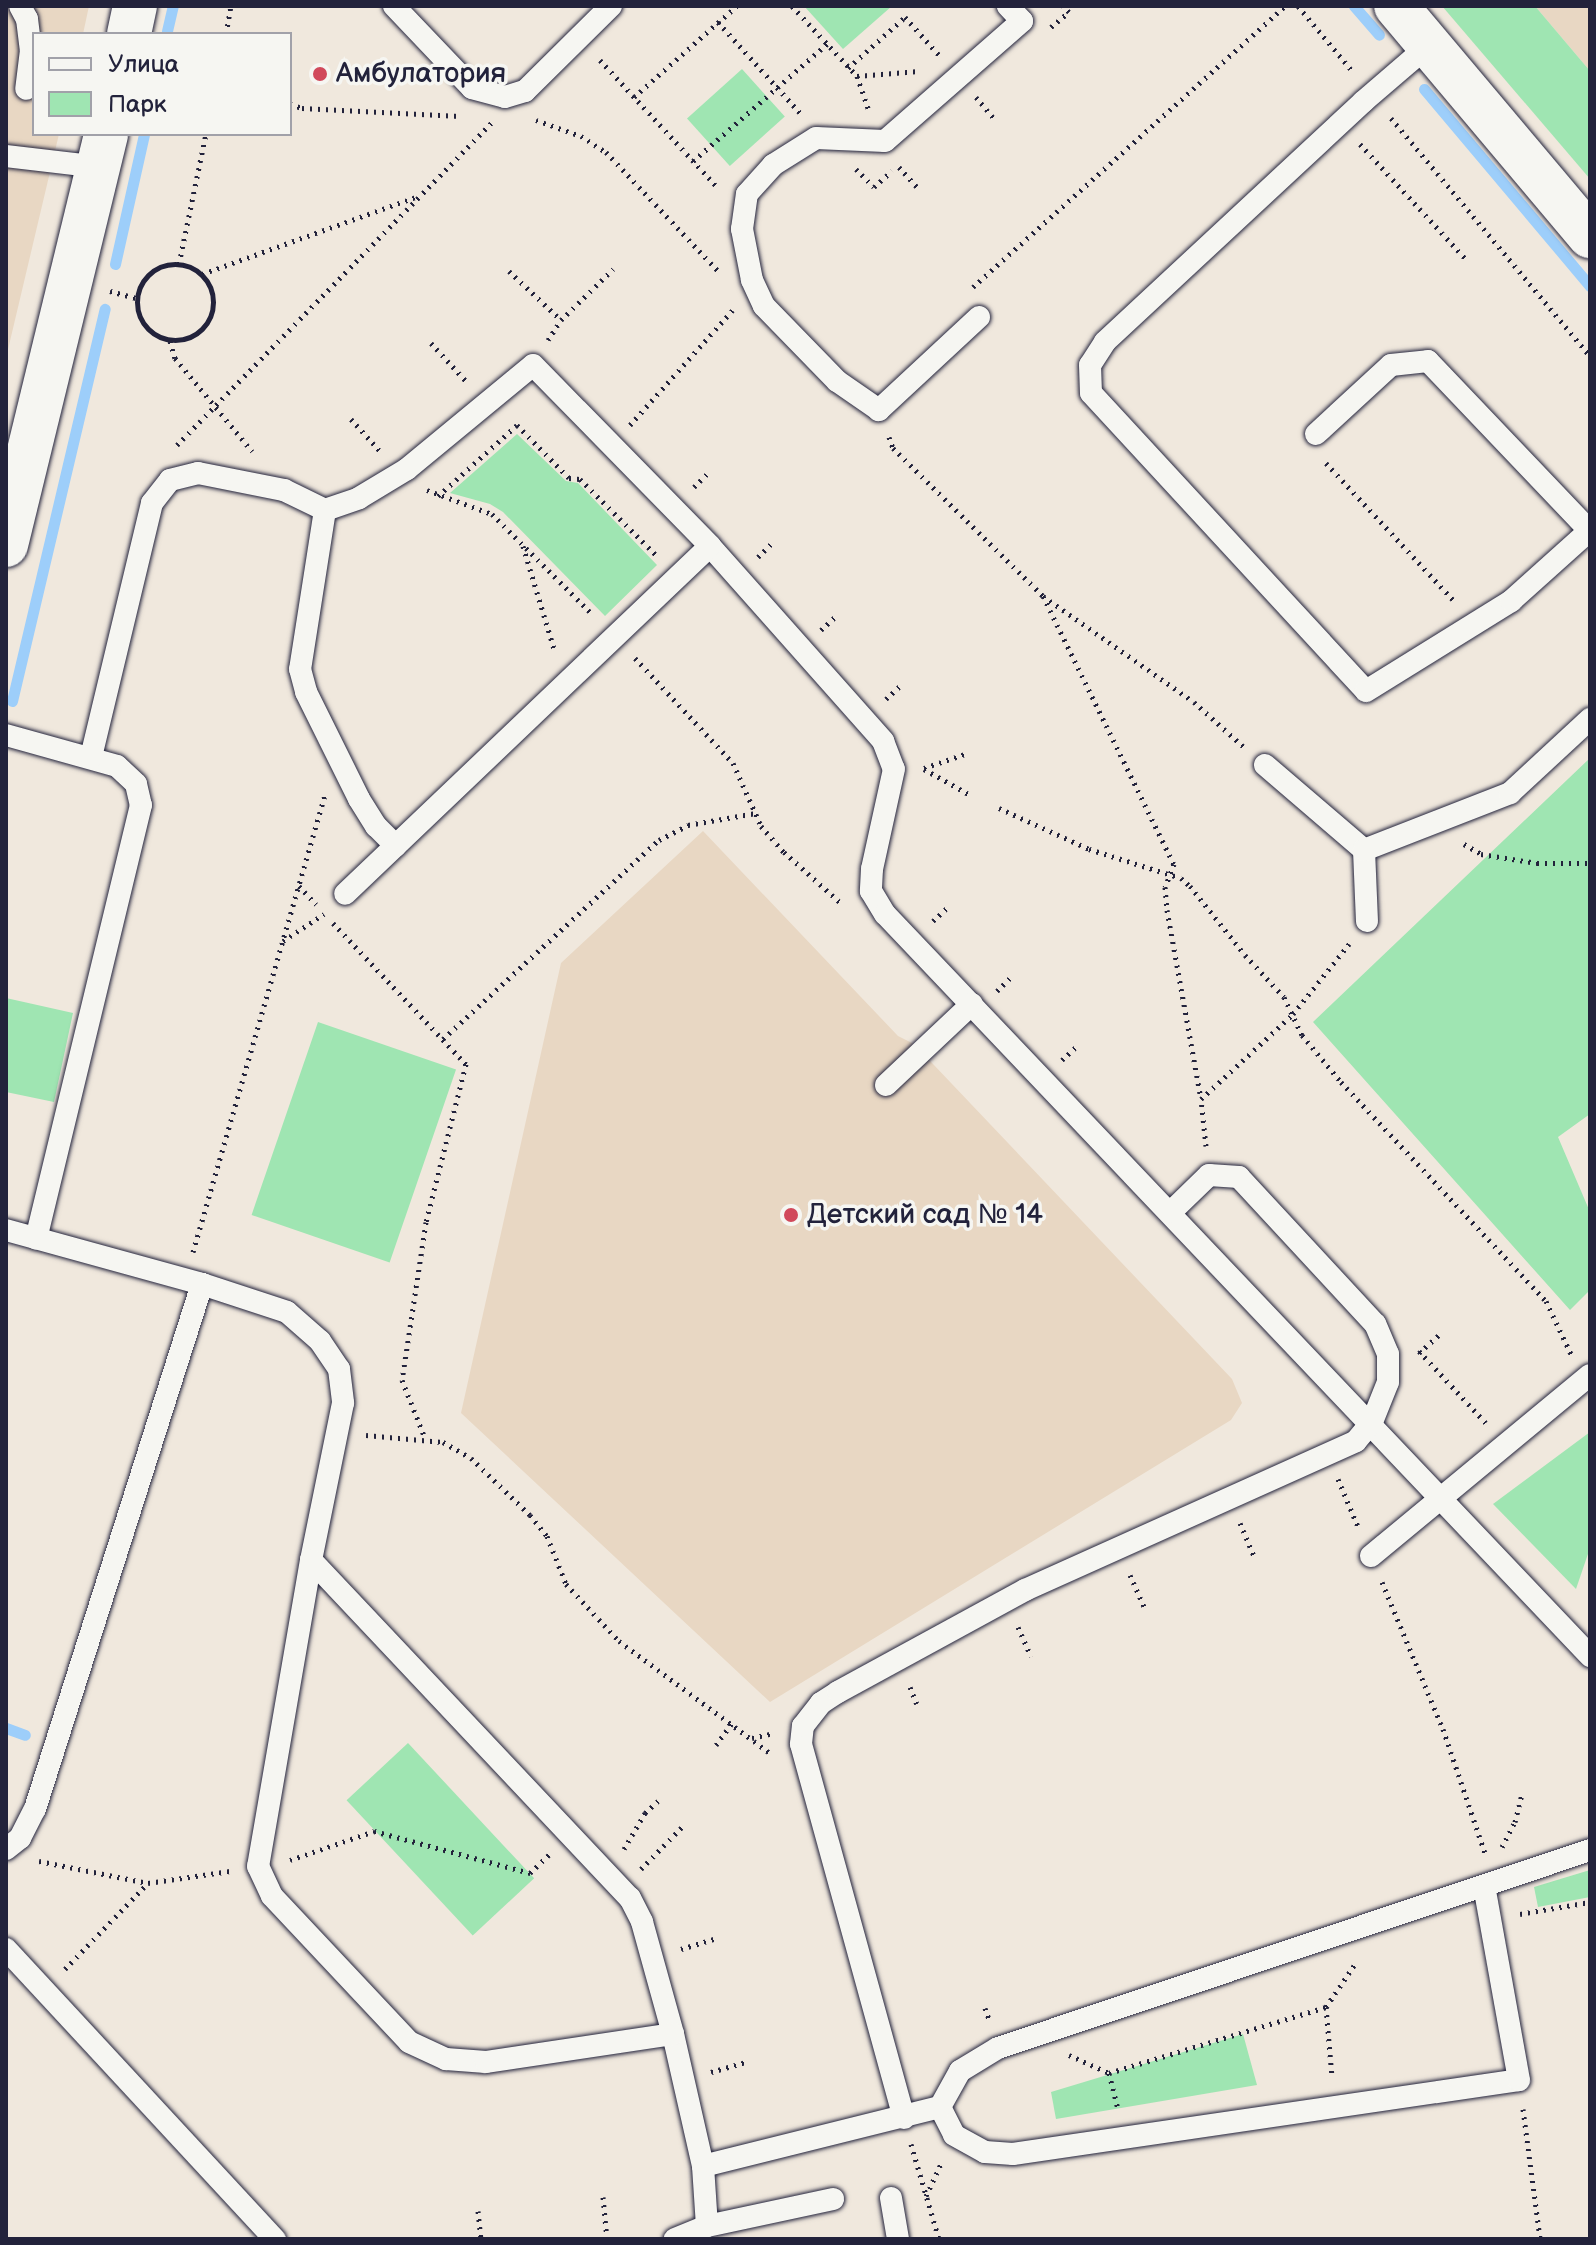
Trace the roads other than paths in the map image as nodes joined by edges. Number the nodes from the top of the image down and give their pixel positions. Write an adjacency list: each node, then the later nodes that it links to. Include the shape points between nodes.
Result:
1 (20, 6): 9 (lane, via 31,50)
2 (135, 6): 7 (street)
3 (394, 6): 4 (lane, via 472,88 505,97 525,91)
4 (611, 6)
5 (1008, 6): 13 (lane, via 1022,21 885,141 816,138 773,165 747,194 742,229 752,280 764,306 837,381 879,410)
6 (1396, 6): 8 (street)
7 (129, 32)
8 (1429, 45): 12 (street); 16 (lane, via 1105,342 1090,365 1091,393 1366,691 1511,601)
9 (26, 89)
10 (102, 150): 11 (lane); 17 (street)
11 (6, 156)
12 (1590, 236)
13 (979, 317)
14 (1317, 444): 16 (lane, via 1391,365 1428,361)
15 (325, 510): 18 (lane, via 359,498 404,471 533,365); 21 (lane, via 284,490 198,473 170,480 152,503); 23 (lane, via 300,669 306,692 376,826)
16 (1590, 530)
17 (6, 545)
18 (710, 546): 23 (lane); 27 (lane, via 883,741 894,769 871,891 885,914)
19 (1590, 719): 24 (lane, via 1510,793)
20 (6, 735): 21 (lane)
21 (91, 757): 31 (lane, via 117,766 136,784 141,805)
22 (1265, 765): 24 (lane)
23 (396, 846): 25 (lane)
24 (1364, 850): 26 (lane)
25 (345, 894)
26 (1367, 921)
27 (972, 1004): 28 (lane); 29 (lane)
28 (886, 1085)
29 (1171, 1212): 34 (lane); 34 (lane, via 1209,1175 1239,1177 1375,1324 1388,1354 1388,1382)
30 (6, 1230): 31 (lane)
31 (36, 1238): 32 (lane)
32 (194, 1282): 37 (lane, via 287,1312 320,1341 339,1369 343,1403); 39 (lane, via 35,1809 20,1838)
33 (1587, 1378): 35 (lane)
34 (1372, 1422): 35 (lane); 45 (lane, via 1356,1441 1328,1456 1025,1590 838,1692 803,1726 801,1744)
35 (1441, 1497): 36 (lane); 38 (lane)
36 (1371, 1556)
37 (311, 1560): 43 (lane, via 630,1898 642,1922); 43 (lane, via 258,1866 272,1896 409,2042 446,2059 486,2062)
38 (1590, 1656)
39 (6, 1849)
40 (1590, 1850): 41 (lane)
41 (1492, 1879): 44 (lane, via 998,2048 960,2071); 44 (lane, via 1490,1920 1519,2080 1013,2154 985,2152 954,2135)
42 (6, 1949): 50 (lane)
43 (673, 2034): 46 (lane)
44 (940, 2107): 45 (lane)
45 (904, 2118): 46 (lane)
46 (703, 2166): 49 (lane)
47 (891, 2198): 52 (lane)
48 (833, 2199): 49 (lane)
49 (707, 2226): 51 (lane)
50 (275, 2239)
51 (675, 2239)
52 (898, 2239)

